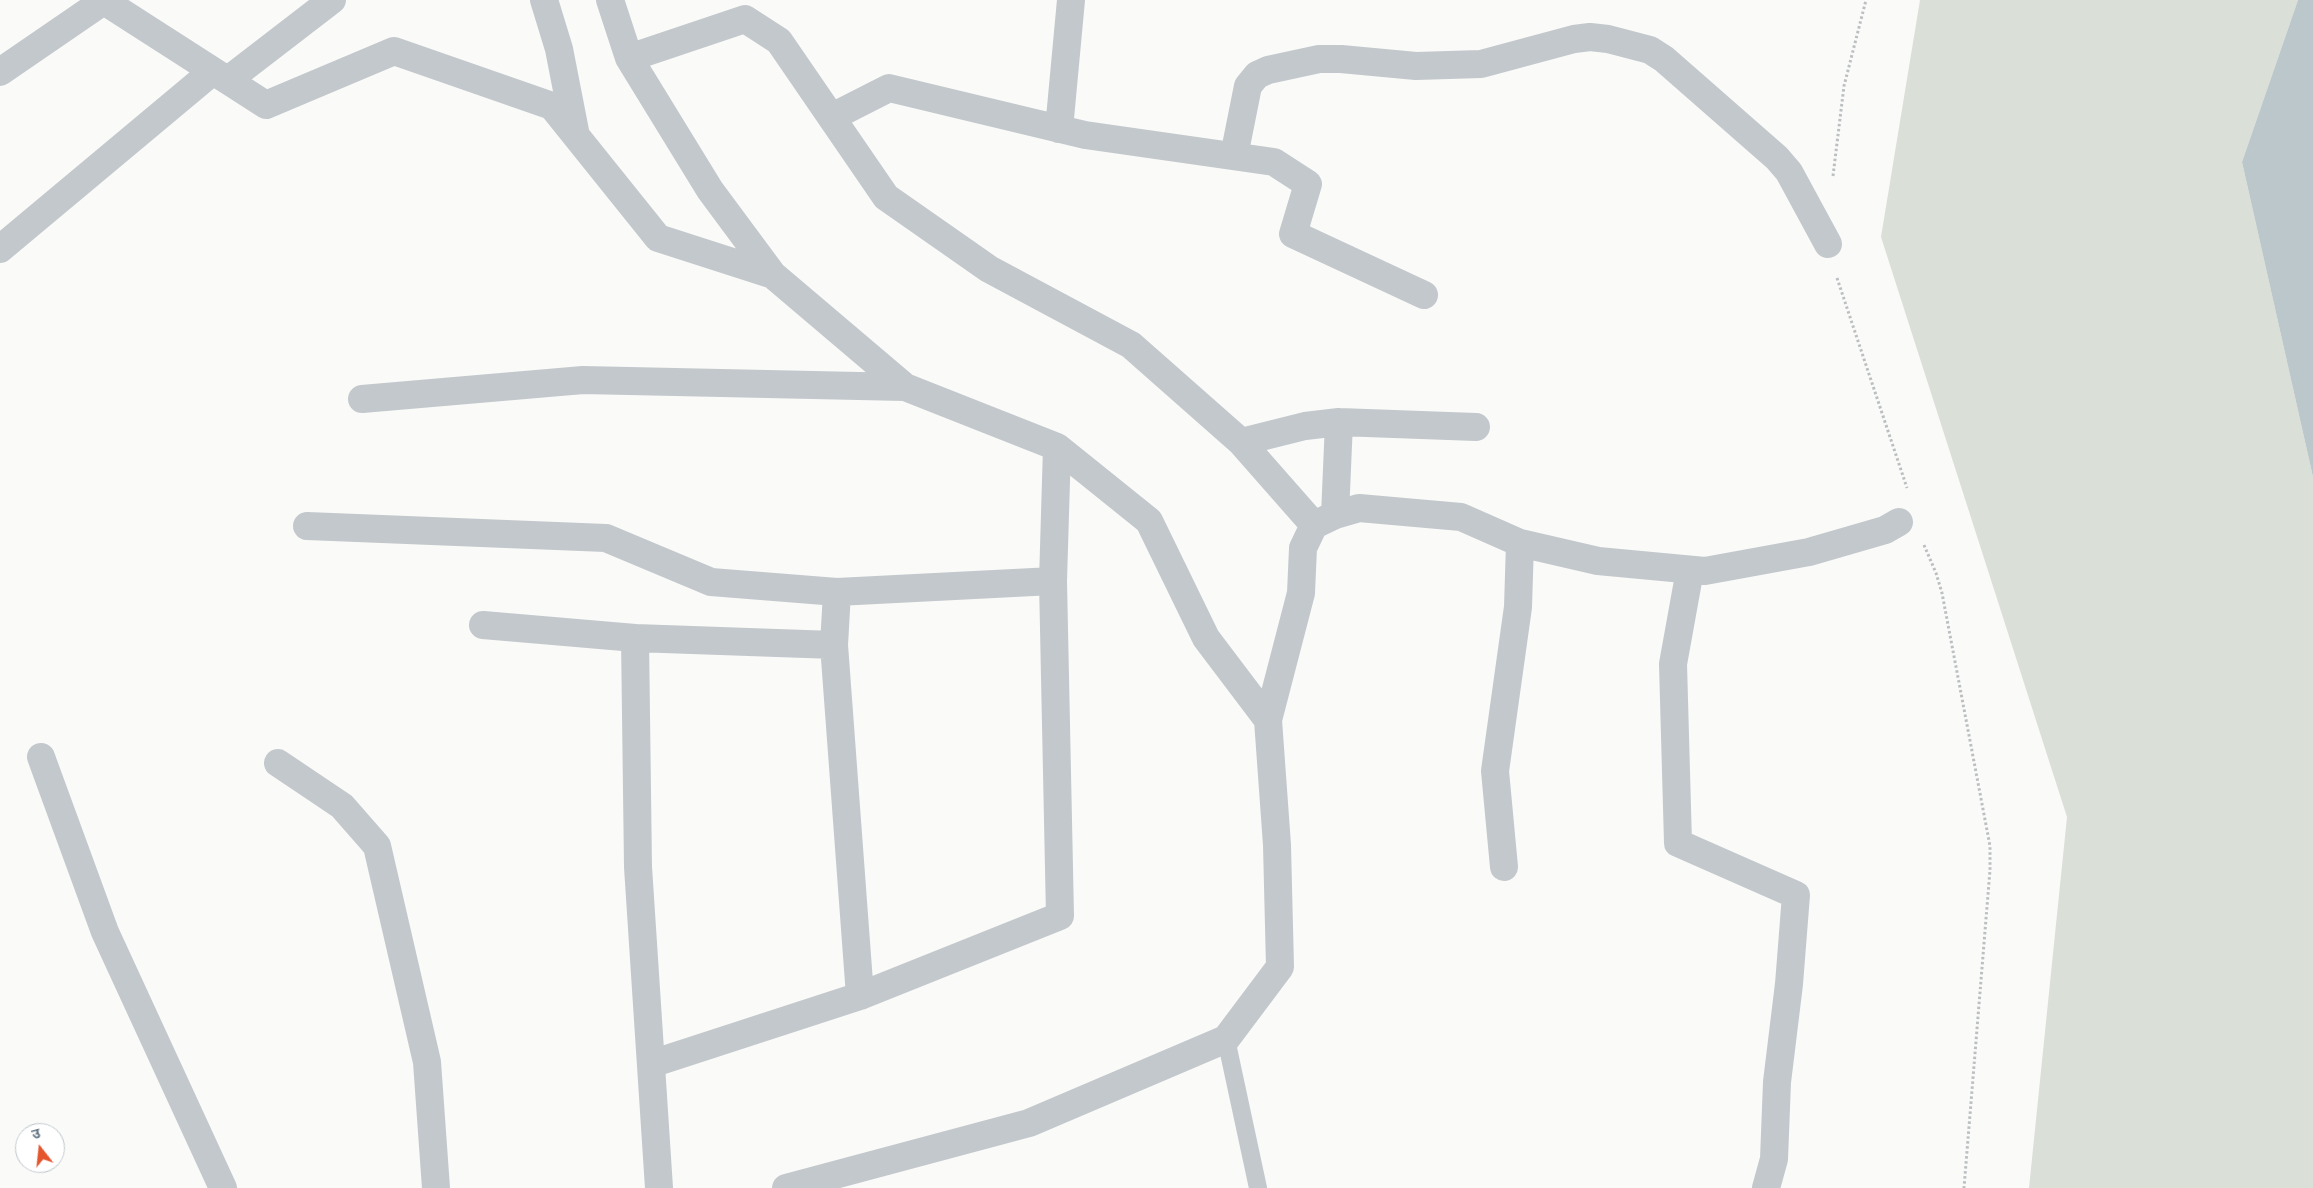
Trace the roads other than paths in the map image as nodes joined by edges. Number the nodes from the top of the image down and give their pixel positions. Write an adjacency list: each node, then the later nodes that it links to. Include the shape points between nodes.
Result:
1 (105, 0): 8 (street); 9 (street)
2 (332, 0): 9 (street)
3 (544, 0): 12 (street, via 560,49)
4 (610, 0): 7 (street)
5 (1071, 0): 11 (street)
6 (743, 10): 7 (street); 10 (street, via 779,41)
7 (629, 58): 16 (street, via 710,190)
8 (0, 72)
9 (220, 75): 12 (street, via 266,105 394,51 552,106); 15 (street)
10 (832, 117): 11 (street, via 889,88); 22 (street, via 886,197 989,269 1131,346)
11 (1059, 129): 13 (street)
12 (576, 135): 16 (street, via 658,238)
13 (1234, 156): 14 (street, via 1248,86 1268,70 1319,59 1416,66 1481,64 1558,42 1590,37 1608,39 1657,54 1777,158); 17 (street, via 1274,162 1308,184 1293,234)
14 (1828, 244)
15 (0, 249)
16 (773, 275): 18 (street)
17 (1424, 295)
18 (905, 387): 19 (street, via 583,380); 23 (street)
19 (362, 399)
20 (1339, 422): 21 (street); 22 (street, via 1305,426); 24 (street)
21 (1476, 427)
22 (1241, 442): 24 (street)
23 (1057, 447): 29 (street); 34 (street, via 1149,521 1206,638)
24 (1325, 520): 27 (street, via 1359,508 1461,517); 34 (street, via 1303,548 1301,593)
25 (307, 526): 30 (street, via 606,538 711,582)
26 (1901, 530): 28 (street, via 1809,552 1705,571)
27 (1520, 543): 28 (street, via 1598,561); 37 (street, via 1518,607 1495,770)
28 (1690, 570): 46 (street, via 1674,664 1678,843 1796,895 1777,1082 1774,1159)
29 (1053, 581): 30 (street); 38 (street, via 1060,916)
30 (836, 592): 33 (street)
31 (483, 625): 32 (street)
32 (635, 638): 33 (street); 40 (street, via 638,867)
33 (834, 645): 38 (street)
34 (1268, 720): 39 (street, via 1277,845 1280,967)
35 (41, 757): 41 (street, via 105,932)
36 (278, 763): 42 (street, via 342,806 377,846 426,1062)
37 (1504, 867)
38 (860, 996): 40 (street)
39 (1226, 1039): 44 (street, via 1029,1123); 45 (lane)
40 (651, 1064): 43 (street)
41 (223, 1188)
42 (436, 1188)
43 (659, 1188)
44 (786, 1188)
45 (1258, 1188)
46 (1766, 1188)

